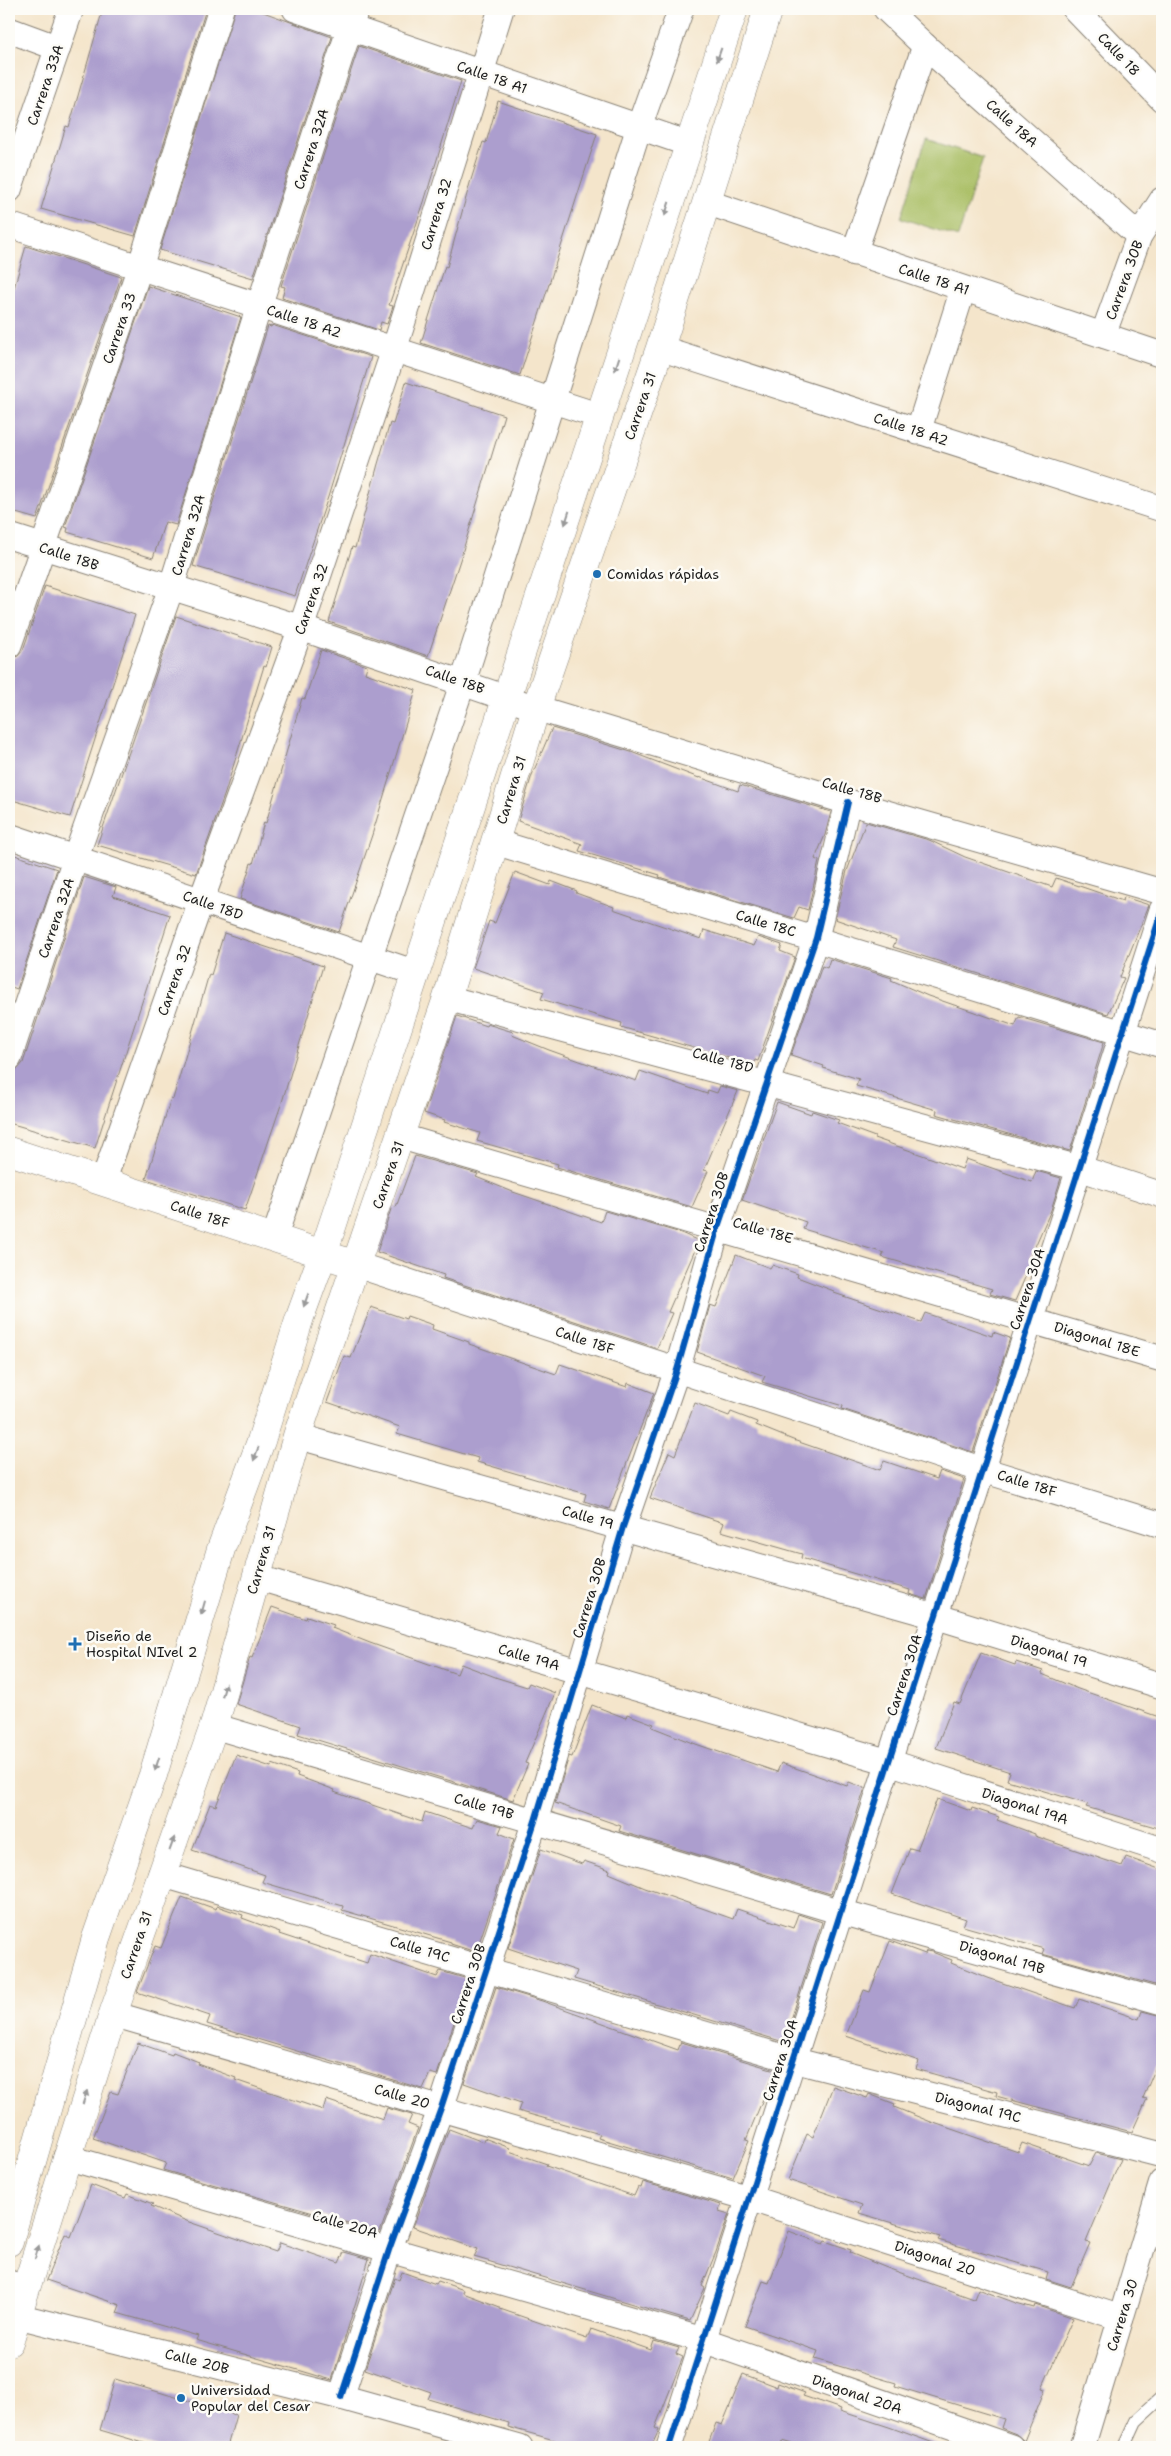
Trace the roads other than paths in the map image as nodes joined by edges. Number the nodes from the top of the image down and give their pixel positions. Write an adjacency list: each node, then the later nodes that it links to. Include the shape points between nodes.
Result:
1 (71, 9): 13 (street, Carrera 33A)
2 (221, 9): 24 (street, Carrera 33)
3 (295, 9): 10 (street, Calle 18 A1)
4 (501, 9): 14 (street, Carrera 32)
5 (681, 9): 16 (street)
6 (734, 9): 17 (main road, one-way to 17)
7 (768, 9): 20 (main road, Carrera 31)
8 (886, 9): 12 (street, Calle 18A)
9 (1075, 9): 15 (street, Calle 18)
10 (354, 18): 14 (street, Calle 18 A1); 26 (street, Carrera 32A)
11 (9, 30): 13 (street)
12 (925, 46): 22 (street, Calle 18A); 23 (street)
13 (58, 48): 18 (street, Carrera 33A)
14 (480, 73): 16 (street, Calle 18 A1); 29 (street, Carrera 32)
15 (1162, 99)
16 (639, 127): 17 (street, Calle 18 A1); 31 (street)
17 (688, 144): 32 (main road, one-way to 32)
18 (9, 190)
19 (1162, 200): 22 (street, Carrera 30B)
20 (706, 202): 23 (street, Calle 18 A1); 28 (main road, Carrera 31)
21 (9, 225): 24 (street, Calle 18 A2)
22 (1139, 236): 27 (street, Carrera 30B)
23 (854, 253): 25 (street, Calle 18 A1)
24 (140, 267): 26 (street, Calle 18 A2); 36 (street, Carrera 33)
25 (963, 289): 27 (street, Calle 18 A1); 33 (street)
26 (259, 306): 29 (street, Calle 18 A2); 37 (street, Carrera 32A)
27 (1103, 335): 30 (street, Calle 18 A1)
28 (660, 348): 33 (street, Calle 18 A2); 42 (main road, Carrera 31)
29 (394, 350): 31 (street, Calle 18 A2); 38 (street, Carrera 32)
30 (1162, 355)
31 (554, 401): 32 (street, Calle 18 A2); 40 (street)
32 (600, 416): 41 (main road, one-way to 41)
33 (918, 432): 34 (street, Calle 18 A2)
34 (1162, 509)
35 (9, 536): 36 (street, Calle 18B)
36 (42, 547): 37 (street, Calle 18B); 39 (street, Carrera 33)
37 (171, 588): 38 (street, Calle 18B); 46 (street, Carrera 32A)
38 (301, 628): 40 (street, Calle 18B); 48 (street, Carrera 32)
39 (9, 645)
40 (464, 682): 41 (street, Calle 18B); 51 (street)
41 (508, 697): 42 (street, Calle 18B); 52 (main road)
42 (536, 708): 43 (street, Calle 18B); 45 (main road, Carrera 31)
43 (848, 802): 47 (street, Calle 18B); 50 (street, Carrera 30B)
44 (9, 836): 46 (street, Calle 18D)
45 (495, 842): 50 (street, Calle 18C); 53 (main road, Carrera 31)
46 (75, 859): 48 (street, Calle 18D); 56 (street, Carrera 32A)
47 (1162, 892)
48 (202, 901): 51 (street, Calle 18D); 61 (street, Carrera 32)
49 (1162, 910): 54 (street, Carrera 30A)
50 (816, 938): 54 (street, Calle 18C); 57 (street, Carrera 30B)
51 (369, 957): 52 (street, Calle 18D); 64 (street)
52 (416, 973): 65 (main road)
53 (448, 998): 57 (street, Calle 18D); 58 (main road, Carrera 31)
54 (1123, 1032): 55 (street, Calle 18C); 60 (street, Carrera 30A)
55 (1162, 1045)
56 (9, 1058)
57 (766, 1084): 60 (street, Calle 18D); 63 (street, Carrera 30B)
58 (402, 1137): 63 (street, Calle 18E); 66 (main road, Carrera 31)
59 (9, 1151): 61 (main road, Calle 18F)
60 (1079, 1168): 62 (street, Calle 18D); 67 (street, Carrera 30A)
61 (103, 1182): 64 (main road, Calle 18F)
62 (1162, 1195)
63 (717, 1230): 67 (street, Calle 18E); 69 (street, Carrera 30B)
64 (274, 1238): 65 (main road, Calle 18F)
65 (323, 1254): 66 (main road, Calle 18F); 93 (main road, one-way to 93, via 258,1450 221,1549 174,1711 96,1938)
66 (357, 1265): 69 (street, Calle 18F); 70 (main road, Carrera 31)
67 (1031, 1319): 68 (street, Diagonal 18E); 71 (street, Carrera 30A)
68 (1162, 1359)
69 (677, 1370): 71 (street, Calle 18F); 73 (street, Carrera 30B)
70 (297, 1436): 73 (street, Calle 19); 74 (main road, Carrera 31)
71 (982, 1470): 72 (street, Calle 18F); 75 (street, Carrera 30A)
72 (1162, 1525)
73 (623, 1527): 75 (street, Calle 19); 76 (street, Carrera 30B)
74 (256, 1577): 76 (street, Calle 19A); 78 (main road, Carrera 31, one-way to 74)
75 (936, 1616): 77 (street, Diagonal 19); 79 (street, Carrera 30A)
76 (580, 1672): 79 (street, Calle 19A); 80 (street, Carrera 30B)
77 (1162, 1686)
78 (214, 1726): 80 (street, Calle 19B); 82 (main road, Carrera 31, one-way to 78)
79 (889, 1762): 81 (street, Diagonal 19A); 83 (street, Carrera 30A)
80 (535, 1821): 83 (street, Calle 19B); 84 (street, Carrera 30B)
81 (1162, 1850)
82 (161, 1874): 84 (street, Calle 19C); 86 (main road, Carrera 31)
83 (841, 1912): 85 (street, Diagonal 19B); 87 (street, Carrera 30A)
84 (485, 1968): 87 (street, Calle 19C); 88 (street, Carrera 30B)
85 (1162, 2002)
86 (112, 2014): 88 (street, Calle 20); 90 (main road, Carrera 31, one-way to 86)
87 (793, 2060): 89 (street, Diagonal 19C); 92 (street, Carrera 30A)
88 (441, 2108): 92 (street, Calle 20); 94 (street, Carrera 30B)
89 (1162, 2155)
90 (66, 2157): 94 (street, Calle 20A); 95 (main road, Carrera 31, one-way to 90)
91 (1162, 2182): 97 (street, Carrera 30)
92 (749, 2198): 97 (street, Diagonal 20); 98 (street, Carrera 30A)
93 (9, 2242)
94 (389, 2250): 98 (street, Calle 20A); 100 (street, Carrera 30B)
95 (17, 2286): 96 (main road, Carrera 31)
96 (18, 2316): 99 (main road, Carrera 31); 100 (street, Calle 20B)
97 (1121, 2318): 105 (street, Carrera 30)
98 (703, 2340): 103 (street, Carrera 30A); 104 (street, Diagonal 20A)
99 (9, 2342)
100 (341, 2397): 102 (street, Calle 20B)
101 (1162, 2397): 106 (lane, via 1136,2421)
102 (520, 2447)
103 (669, 2447)
104 (1011, 2447)
105 (1082, 2447)
106 (1124, 2447)

